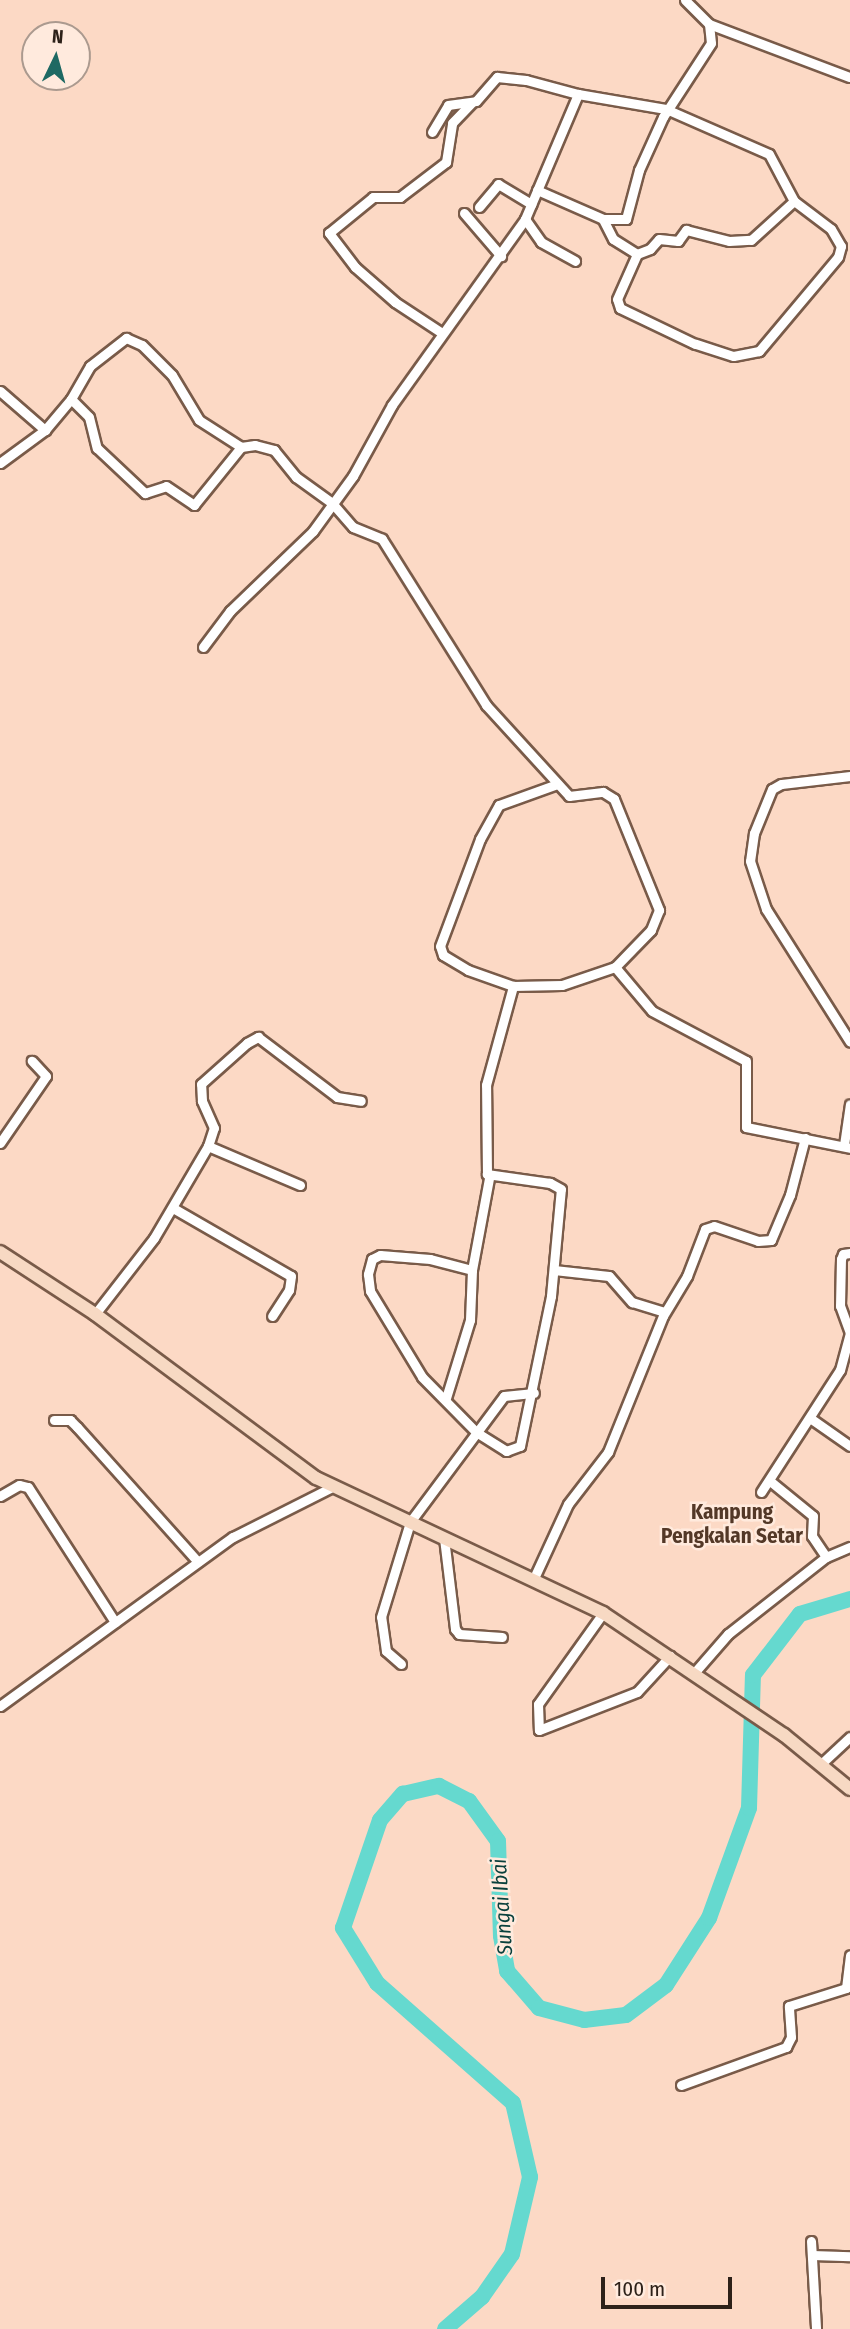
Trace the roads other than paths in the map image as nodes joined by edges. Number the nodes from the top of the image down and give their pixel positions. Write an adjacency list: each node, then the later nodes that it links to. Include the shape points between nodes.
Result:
1 (685, 2): 2 (street)
2 (709, 24): 3 (street); 6 (street, via 708,51)
3 (850, 77)
4 (578, 94): 5 (street, via 502,76); 6 (street); 8 (street)
5 (472, 102): 7 (street, via 451,103); 18 (street, via 452,123 446,162 400,197 373,197 329,233 355,267 395,302)
6 (666, 109): 9 (street, via 769,154); 14 (street, via 639,170 626,219)
7 (432, 132)
8 (537, 190): 10 (street); 14 (street)
9 (794, 201): 15 (street, via 751,240 729,241 685,230 678,241 659,239); 15 (street, via 839,237 840,252 759,351 733,356 711,350 620,308 617,299)
10 (531, 204): 11 (street, via 498,184); 13 (street)
11 (479, 207)
12 (464, 213): 16 (street)
13 (525, 219): 16 (street); 17 (street, via 541,242)
14 (603, 219): 15 (street, via 612,239)
15 (637, 254)
16 (501, 256): 18 (street)
17 (575, 261)
18 (442, 333): 24 (street)
19 (0, 391): 21 (street)
20 (71, 399): 21 (street); 22 (street, via 98,358 118,340 132,339 172,375 192,414); 22 (street, via 89,417 97,448 145,493 166,486 194,505)
21 (45, 430): 23 (street)
22 (241, 447): 24 (street, via 255,444 274,450 307,488)
23 (0, 463)
24 (332, 503): 25 (street, via 313,531 230,611); 27 (street, via 354,527 382,539 486,705)
25 (204, 647)
26 (850, 776): 30 (street, via 772,789 750,849 751,872 766,909)
27 (557, 784): 28 (street, via 573,798 603,792 614,799 656,898 657,920); 29 (street, via 499,805 480,839 440,946 443,956 468,970)
28 (615, 967): 29 (street, via 562,985); 34 (street, via 652,1011 746,1060 746,1127)
29 (513, 986): 38 (street, via 486,1084)
30 (850, 1042)
31 (32, 1061): 35 (street, via 46,1076)
32 (361, 1101): 36 (street, via 337,1097 258,1037 253,1038 201,1084 202,1101 214,1128)
33 (850, 1104): 37 (street)
34 (805, 1138): 37 (street); 45 (street, via 773,1237 758,1241 708,1227)
35 (0, 1143)
36 (208, 1146): 39 (street); 40 (street)
37 (847, 1147)
38 (489, 1178): 43 (street); 44 (street, via 550,1183 561,1189)
39 (300, 1185)
40 (173, 1208): 46 (street, via 124,1282); 47 (street, via 291,1276 289,1290)
41 (0, 1252): 46 (main road)
42 (850, 1253): 50 (street, via 842,1256 839,1301 849,1328 848,1344 840,1370)
43 (472, 1270): 49 (street, via 470,1320); 49 (street, via 430,1259 380,1255 372,1259 368,1274 370,1291 399,1342 422,1377)
44 (554, 1270): 45 (street, via 609,1276 625,1298); 48 (street)
45 (665, 1312): 63 (street, via 608,1452 574,1495)
46 (95, 1314): 55 (main road)
47 (272, 1316)
48 (534, 1393): 52 (street, via 504,1396); 52 (street, via 524,1436 514,1451 506,1451)
49 (446, 1398): 52 (street)
50 (810, 1418): 53 (street); 54 (street)
51 (54, 1420): 62 (street, via 70,1420)
52 (476, 1432): 58 (street)
53 (850, 1447)
54 (770, 1481): 56 (street); 61 (street, via 813,1516 812,1536)
55 (332, 1486): 58 (main road); 62 (street, via 233,1536)
56 (761, 1492)
57 (0, 1496): 65 (street, via 19,1485 29,1487)
58 (410, 1522): 59 (main road); 68 (street, via 380,1628 387,1651)
59 (444, 1538): 63 (main road); 66 (street, via 455,1629 459,1634)
60 (850, 1547): 61 (street)
61 (826, 1557): 69 (street, via 728,1634)
62 (198, 1562): 65 (street)
63 (534, 1578): 64 (main road)
64 (603, 1613): 67 (main road); 67 (street, via 538,1704 539,1730 637,1692)
65 (115, 1622): 70 (street)
66 (502, 1637)
67 (670, 1656): 69 (main road)
68 (401, 1664)
69 (694, 1673): 72 (main road)
70 (0, 1706)
71 (850, 1737): 72 (street)
72 (822, 1763): 73 (main road)
73 (850, 1789)
74 (850, 1955): 75 (street, via 846,1988 789,2006 791,2037 786,2047)
75 (681, 2085)
76 (811, 2241): 77 (street)
77 (812, 2255): 78 (street); 79 (street)
78 (850, 2256)
79 (816, 2329)

